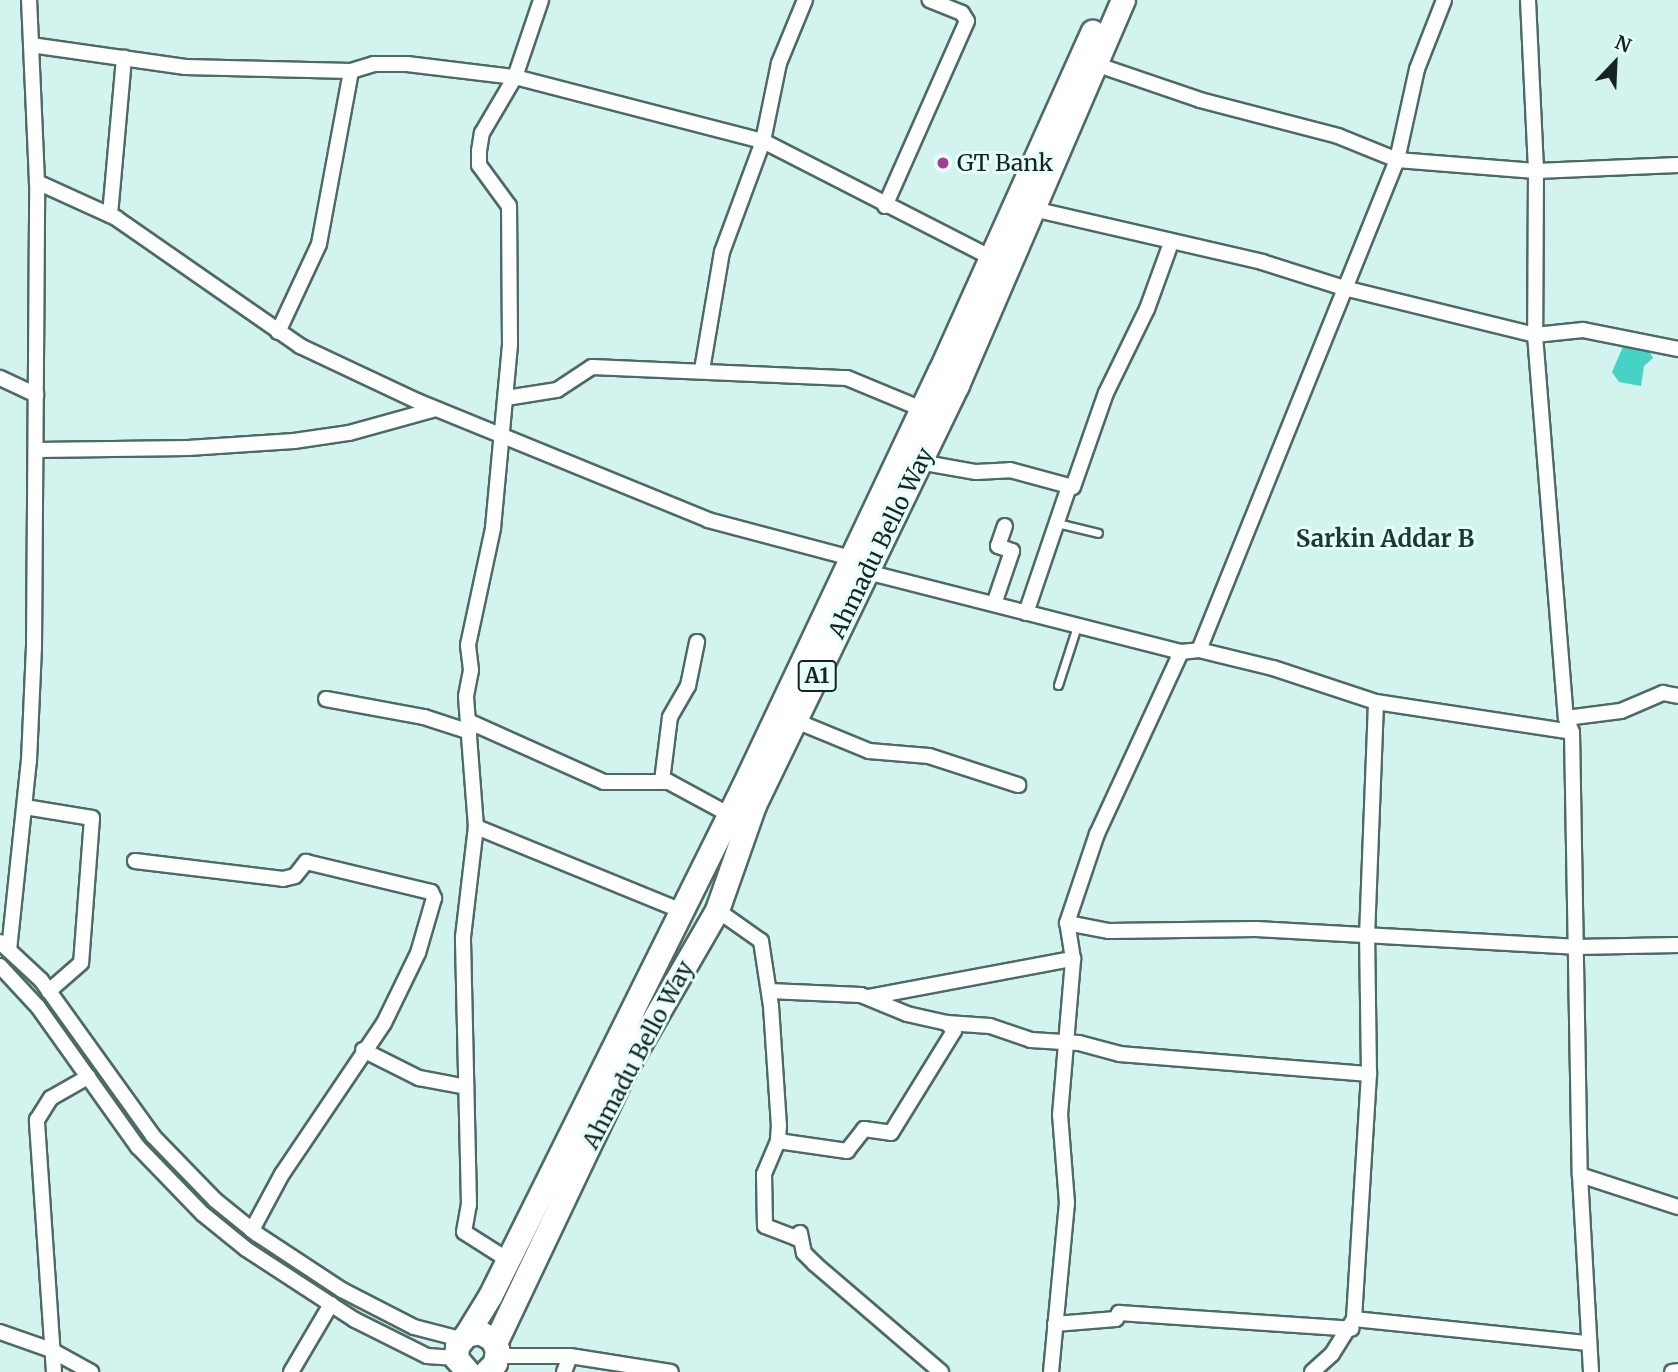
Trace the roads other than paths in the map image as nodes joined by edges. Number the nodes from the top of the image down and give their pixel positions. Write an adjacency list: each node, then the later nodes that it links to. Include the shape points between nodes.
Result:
1 (29, 0): 9 (street)
2 (541, 0): 13 (street)
3 (805, 0): 14 (street, via 779,63)
4 (929, 0): 19 (street, via 962,13 967,21)
5 (1106, 0): 23 (highway, Ahmadu Bello Way / A1)
6 (1123, 0): 11 (highway, Ahmadu Bello Way / A1)
7 (1444, 0): 15 (street, via 1417,69)
8 (1528, 0): 17 (street)
9 (31, 45): 10 (street); 18 (street)
10 (124, 58): 12 (street, via 185,67); 21 (street)
11 (1095, 64): 15 (street, via 1200,100 1338,136); 20 (highway, Ahmadu Bello Way / A1)
12 (352, 71): 13 (street, via 374,64 407,64); 25 (street, via 319,244)
13 (515, 78): 14 (street); 31 (street, via 482,133 479,151 479,165 509,206)
14 (763, 141): 19 (street); 28 (street, via 722,252)
15 (1397, 160): 17 (street); 24 (street)
16 (1678, 165): 17 (street)
17 (1536, 172): 26 (street)
18 (37, 182): 21 (street); 30 (street)
19 (885, 206): 23 (street)
20 (1033, 209): 22 (street); 36 (highway, Ahmadu Bello Way / A1)
21 (110, 215): 25 (street)
22 (1171, 243): 24 (street, via 1262,262); 37 (street, via 1147,309 1106,393 1079,480)
23 (992, 258): 33 (highway, Ahmadu Bello Way / A1)
24 (1344, 288): 26 (street); 46 (street)
25 (278, 332): 32 (street)
26 (1535, 335): 27 (street, via 1583,330); 52 (street)
27 (1678, 349)
28 (702, 370): 31 (street, via 592,367 557,390); 33 (street, via 848,379)
29 (0, 378): 30 (street)
30 (36, 395): 35 (street)
31 (506, 398): 34 (street)
32 (436, 409): 34 (street); 35 (street, via 349,433 294,441 188,449)
33 (922, 409): 41 (highway, Ahmadu Bello Way / A1)
34 (502, 437): 41 (street, via 708,520); 54 (street, via 493,528 468,645)
35 (37, 450): 58 (street, via 32,719)
36 (919, 462): 37 (street, via 976,472 1019,471); 41 (highway, Ahmadu Bello Way / A1)
37 (1069, 487): 38 (street)
38 (1057, 523): 40 (lane); 43 (street)
39 (1005, 526): 42 (street, via 998,546 1012,551)
40 (1098, 533)
41 (859, 565): 42 (street); 53 (highway, Ahmadu Bello Way / A1); 59 (highway, Ahmadu Bello Way / A1)
42 (994, 604): 43 (street)
43 (1027, 613): 44 (street)
44 (1077, 626): 47 (street); 48 (lane)
45 (697, 642): 56 (street, via 688,686 670,717)
46 (1199, 650): 47 (street); 51 (street)
47 (1181, 652): 64 (street, via 1097,834)
48 (1058, 685)
49 (1678, 696): 52 (street, via 1663,693 1620,711)
50 (326, 699): 54 (street)
51 (1376, 702): 55 (street); 65 (street)
52 (1566, 718): 55 (street)
53 (796, 721): 57 (street, via 869,751 929,756); 63 (highway, Ahmadu Bello Way / A1, via 754,805)
54 (470, 727): 56 (street, via 604,782); 60 (street)
55 (1572, 732): 68 (street)
56 (662, 781): 59 (street, via 681,785)
57 (1018, 785)
58 (25, 807): 67 (street); 71 (street, via 93,818 81,963)
59 (730, 815): 62 (highway, Ahmadu Bello Way / A1)
60 (476, 827): 62 (street); 79 (street, via 463,937)
61 (135, 861): 76 (street, via 283,879 295,876 306,862 431,892 434,898 418,953 384,1023)
62 (682, 911): 84 (highway, Ahmadu Bello Way / A1)
63 (717, 911): 72 (street, via 761,941); 93 (highway, Ahmadu Bello Way / A1, via 623,1073)
64 (1067, 923): 65 (street, via 1109,931 1256,929); 69 (street)
65 (1367, 937): 68 (street); 77 (street)
66 (1678, 945): 68 (street)
67 (5, 946): 71 (street)
68 (1575, 947): 81 (street)
69 (1073, 958): 73 (street); 75 (street)
70 (0, 966): 78 (street, via 32,999)
71 (49, 991): 83 (street, via 153,1136 188,1175)
72 (769, 991): 73 (street); 80 (street, via 778,1073)
73 (869, 997): 74 (street, via 907,1014)
74 (947, 1023): 75 (street, via 989,1026 1031,1040); 80 (street, via 954,1031 891,1133 864,1129 847,1151)
75 (1063, 1044): 77 (street, via 1120,1054); 86 (street, via 1060,1115 1068,1202)
76 (363, 1051): 79 (street, via 419,1078); 83 (street, via 313,1134 282,1174)
77 (1369, 1074): 87 (street)
78 (88, 1077): 85 (street, via 138,1147 175,1188 246,1249); 90 (street, via 51,1098 37,1120)
79 (466, 1087): 84 (street, via 469,1214 464,1232)
80 (778, 1141): 100 (street, via 764,1174 765,1226 796,1238 800,1233 804,1253 815,1264)
81 (1580, 1175): 82 (street); 89 (street)
82 (1678, 1208)
83 (252, 1230): 92 (street, via 361,1301)
84 (508, 1260): 92 (highway, Ahmadu Bello Way / A1)
85 (331, 1304): 92 (street, via 427,1356); 97 (street)
86 (1055, 1324): 87 (street, via 1116,1319 1119,1313); 101 (street)
87 (1353, 1324): 89 (street); 102 (street)
88 (0, 1332): 90 (street)
89 (1588, 1343): 103 (street)
90 (51, 1350): 95 (street); 96 (street)
91 (570, 1356): 93 (street); 98 (street); 99 (street)
92 (461, 1357): 93 (highway, via 479,1332)
93 (493, 1357)
94 (1678, 1371): 104 (street)
95 (54, 1372)
96 (91, 1372)
97 (290, 1372)
98 (564, 1372)
99 (664, 1372)
100 (941, 1372)
101 (1051, 1372)
102 (1312, 1372)
103 (1591, 1372)
104 (1672, 1372)

